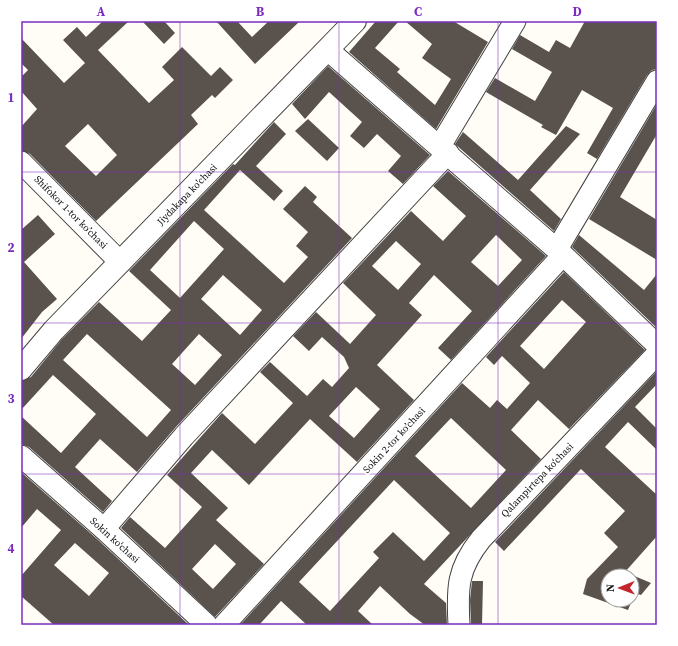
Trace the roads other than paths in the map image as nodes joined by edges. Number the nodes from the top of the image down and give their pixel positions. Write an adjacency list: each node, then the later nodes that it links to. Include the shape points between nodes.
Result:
1 (355, 21): 3 (street, Jiydakapa ko'chasi)
2 (515, 21): 5 (street)
3 (328, 50): 5 (street); 8 (street, Jiydakapa ko'chasi)
4 (657, 81): 7 (street, Sokin 2-tor koʼchasi)
5 (444, 150): 7 (street); 13 (street, via 184,436)
6 (21, 162): 8 (street, Shifokor 1-tor koʼchasi)
7 (560, 252): 9 (street); 15 (street, Sokin 2-tor koʼchasi)
8 (120, 262): 11 (street, Jiydakapa ko'chasi, via 54,330)
9 (657, 345)
10 (657, 354): 16 (street, Qalampirtepa koʻchasi, via 480,539 469,554 461,572 458,596)
11 (21, 369)
12 (21, 456): 13 (street, Sokin koʻchasi)
13 (104, 530): 14 (street, Sokin koʻchasi)
14 (207, 625)
15 (224, 625)
16 (459, 625)

